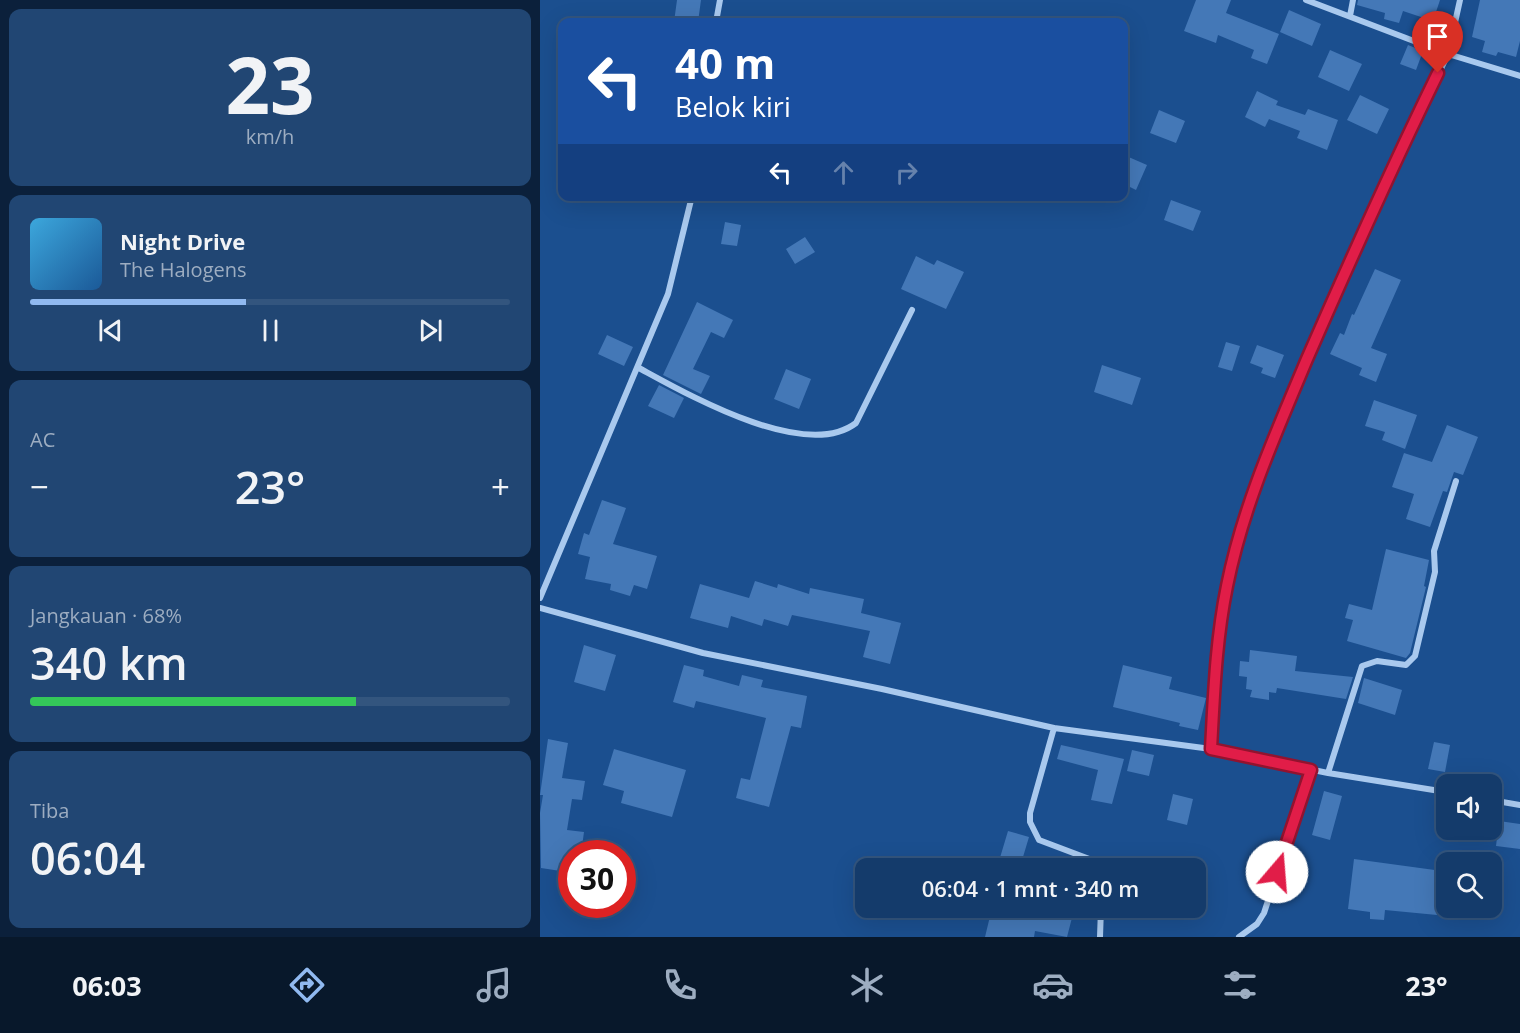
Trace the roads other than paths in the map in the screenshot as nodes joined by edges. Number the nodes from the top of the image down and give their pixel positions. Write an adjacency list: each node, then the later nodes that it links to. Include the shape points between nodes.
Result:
1 (720, 0): 6 (street)
2 (1306, 0): 5 (street)
3 (1353, 0): 5 (street)
4 (1460, 0): 7 (street)
5 (1350, 16): 7 (street)
6 (717, 18)
7 (1448, 54): 8 (street); 16 (street, via 1343,276 1254,486 1227,585)
8 (1520, 76)
9 (691, 201): 11 (street, via 668,294)
10 (912, 310): 11 (street, via 856,423 849,428 793,432 762,426)
11 (639, 368): 13 (street)
12 (1456, 481): 18 (street, via 1434,551 1435,573 1415,656 1407,665 1377,662 1362,666)
13 (540, 598)
14 (540, 608): 15 (street, via 703,653)
15 (1054, 728): 16 (street); 22 (street, via 1030,822 1039,840)
16 (1211, 749): 17 (street)
17 (1311, 770): 18 (street); 25 (street, via 1264,913 1257,924)
18 (1328, 773): 19 (street)
19 (1436, 790)
20 (1502, 802): 21 (street)
21 (1520, 805)
22 (1087, 858)
23 (1101, 918): 24 (street)
24 (1100, 937)
25 (1239, 937)

